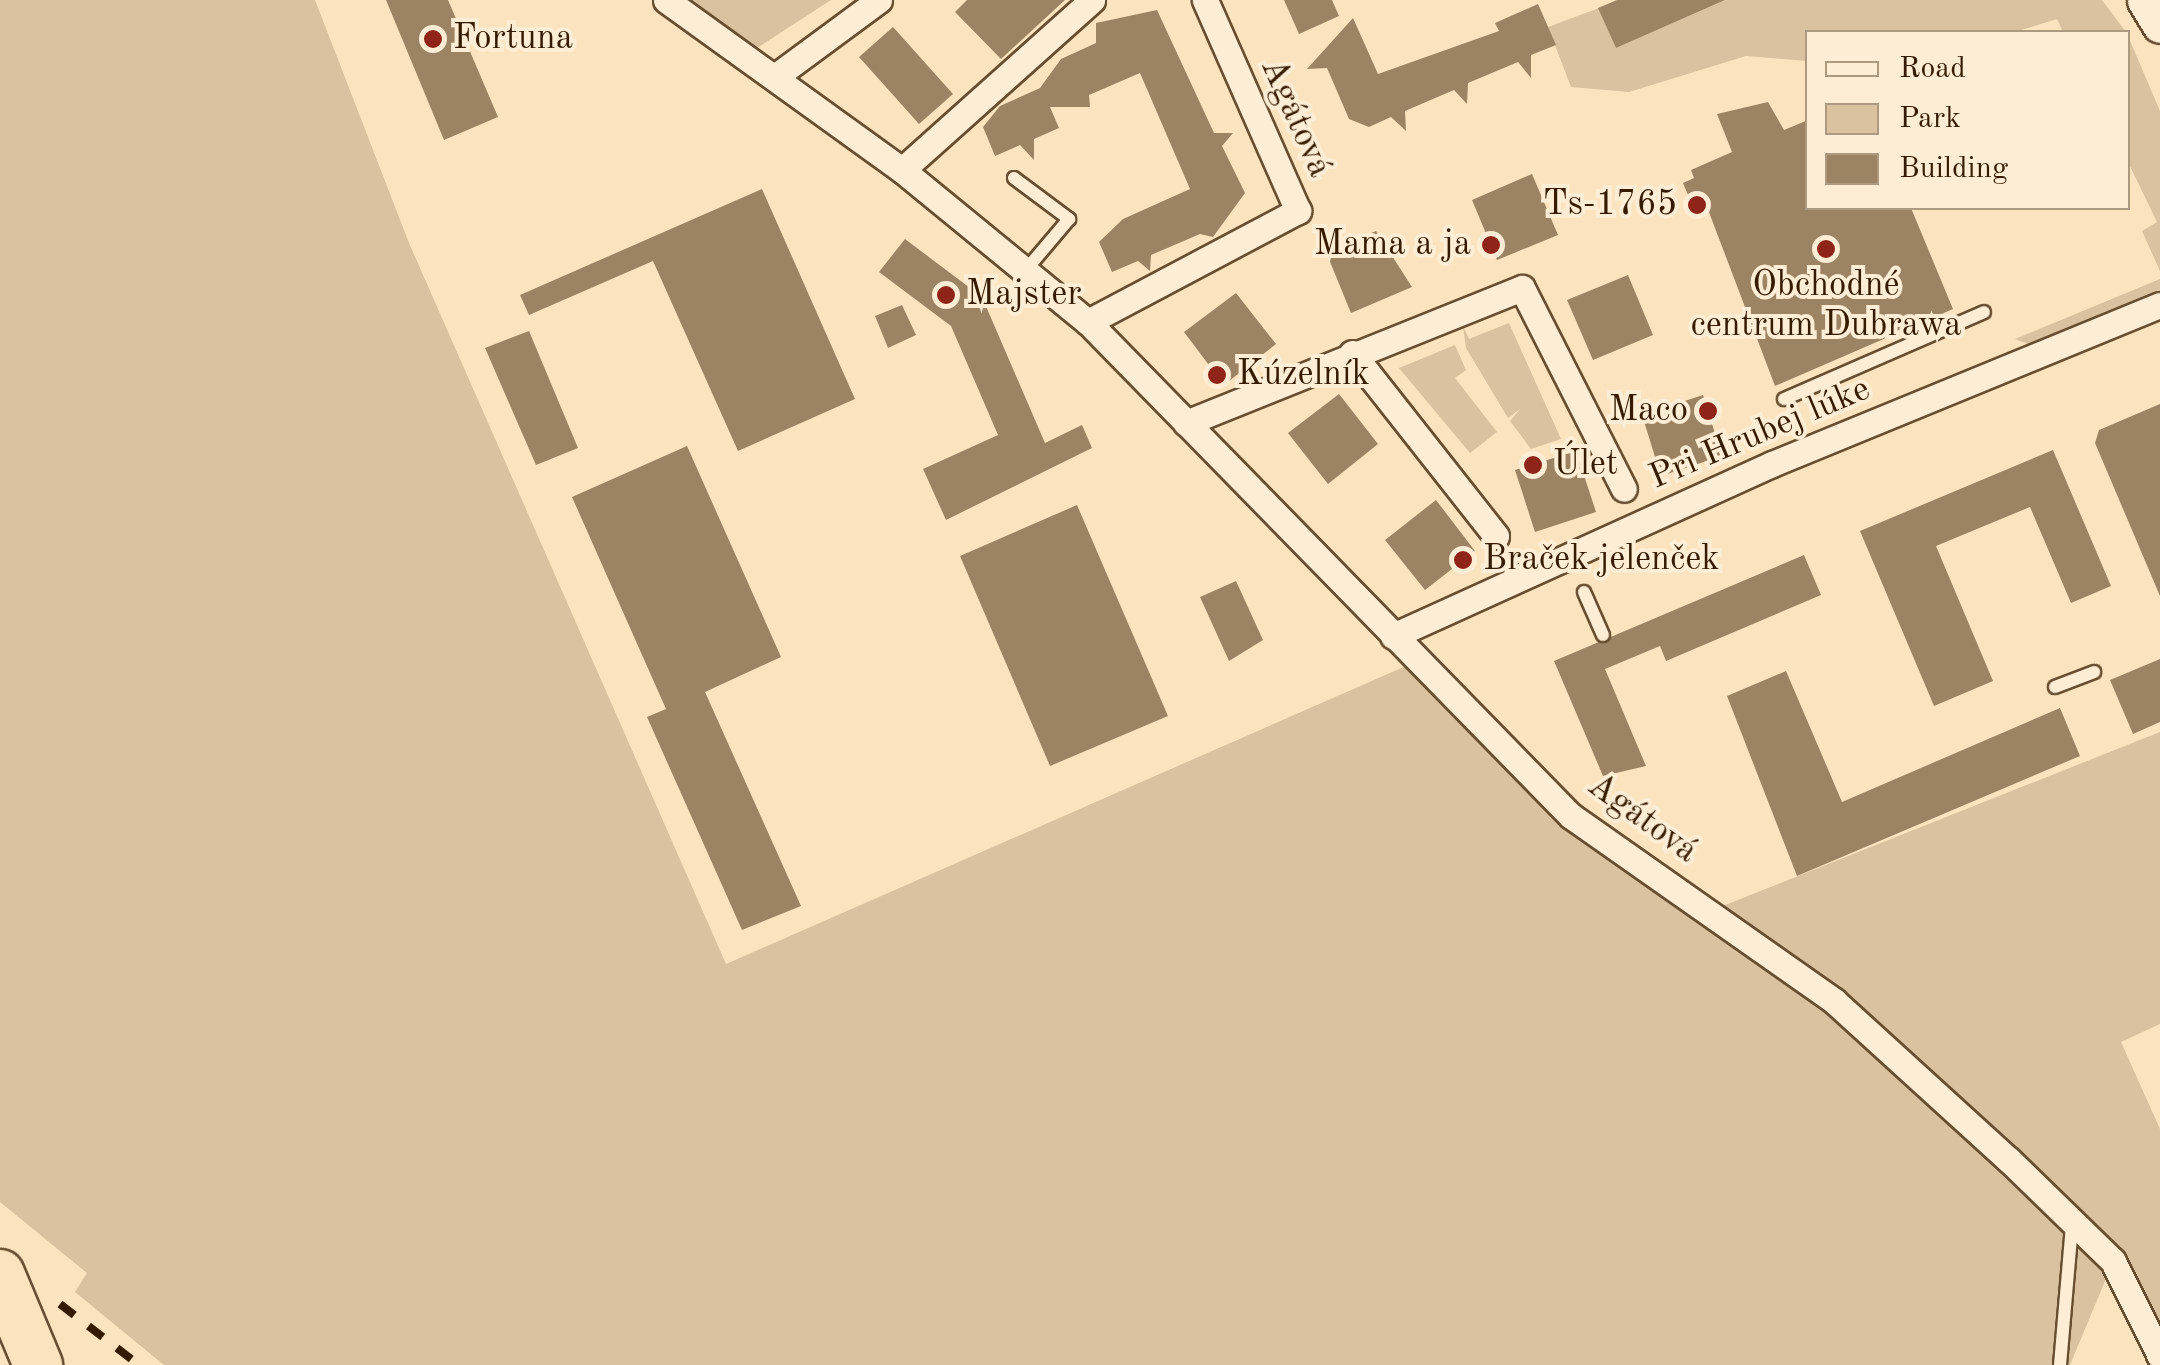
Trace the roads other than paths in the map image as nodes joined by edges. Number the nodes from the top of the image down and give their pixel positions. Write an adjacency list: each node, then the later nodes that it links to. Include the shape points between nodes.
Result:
1 (666, 0): 7 (street, Agátová, via 745,64)
2 (880, 0): 7 (street)
3 (1092, 0): 8 (street)
4 (1205, 0): 13 (street, Agátová, via 1298,211)
5 (2146, 0): 6 (main road)
6 (2160, 25)
7 (776, 76): 8 (street, Agátová)
8 (902, 170): 10 (street, Agátová)
9 (1014, 178): 10 (lane, via 1070,219)
10 (1025, 271): 13 (street, Agátová)
11 (2160, 305): 21 (street, Pri Hrubej lúke, via 1772,464)
12 (1984, 312): 15 (lane)
13 (1088, 322): 16 (street, Agátová)
14 (1352, 353): 16 (street); 17 (street, via 1522,288); 18 (street)
15 (1784, 398)
16 (1186, 423): 21 (street, Agátová)
17 (1624, 489)
18 (1496, 536)
19 (1584, 592): 20 (lane)
20 (1603, 635)
21 (1393, 636): 24 (street, Agátová, via 1571,816 1834,1002)
22 (2094, 672): 23 (lane)
23 (2056, 687)
24 (2072, 1222): 26 (street, Agátová, via 2113,1260); 28 (lane)
25 (0, 1274): 27 (highway)
26 (2160, 1356)
27 (38, 1365)
28 (2060, 1365)

